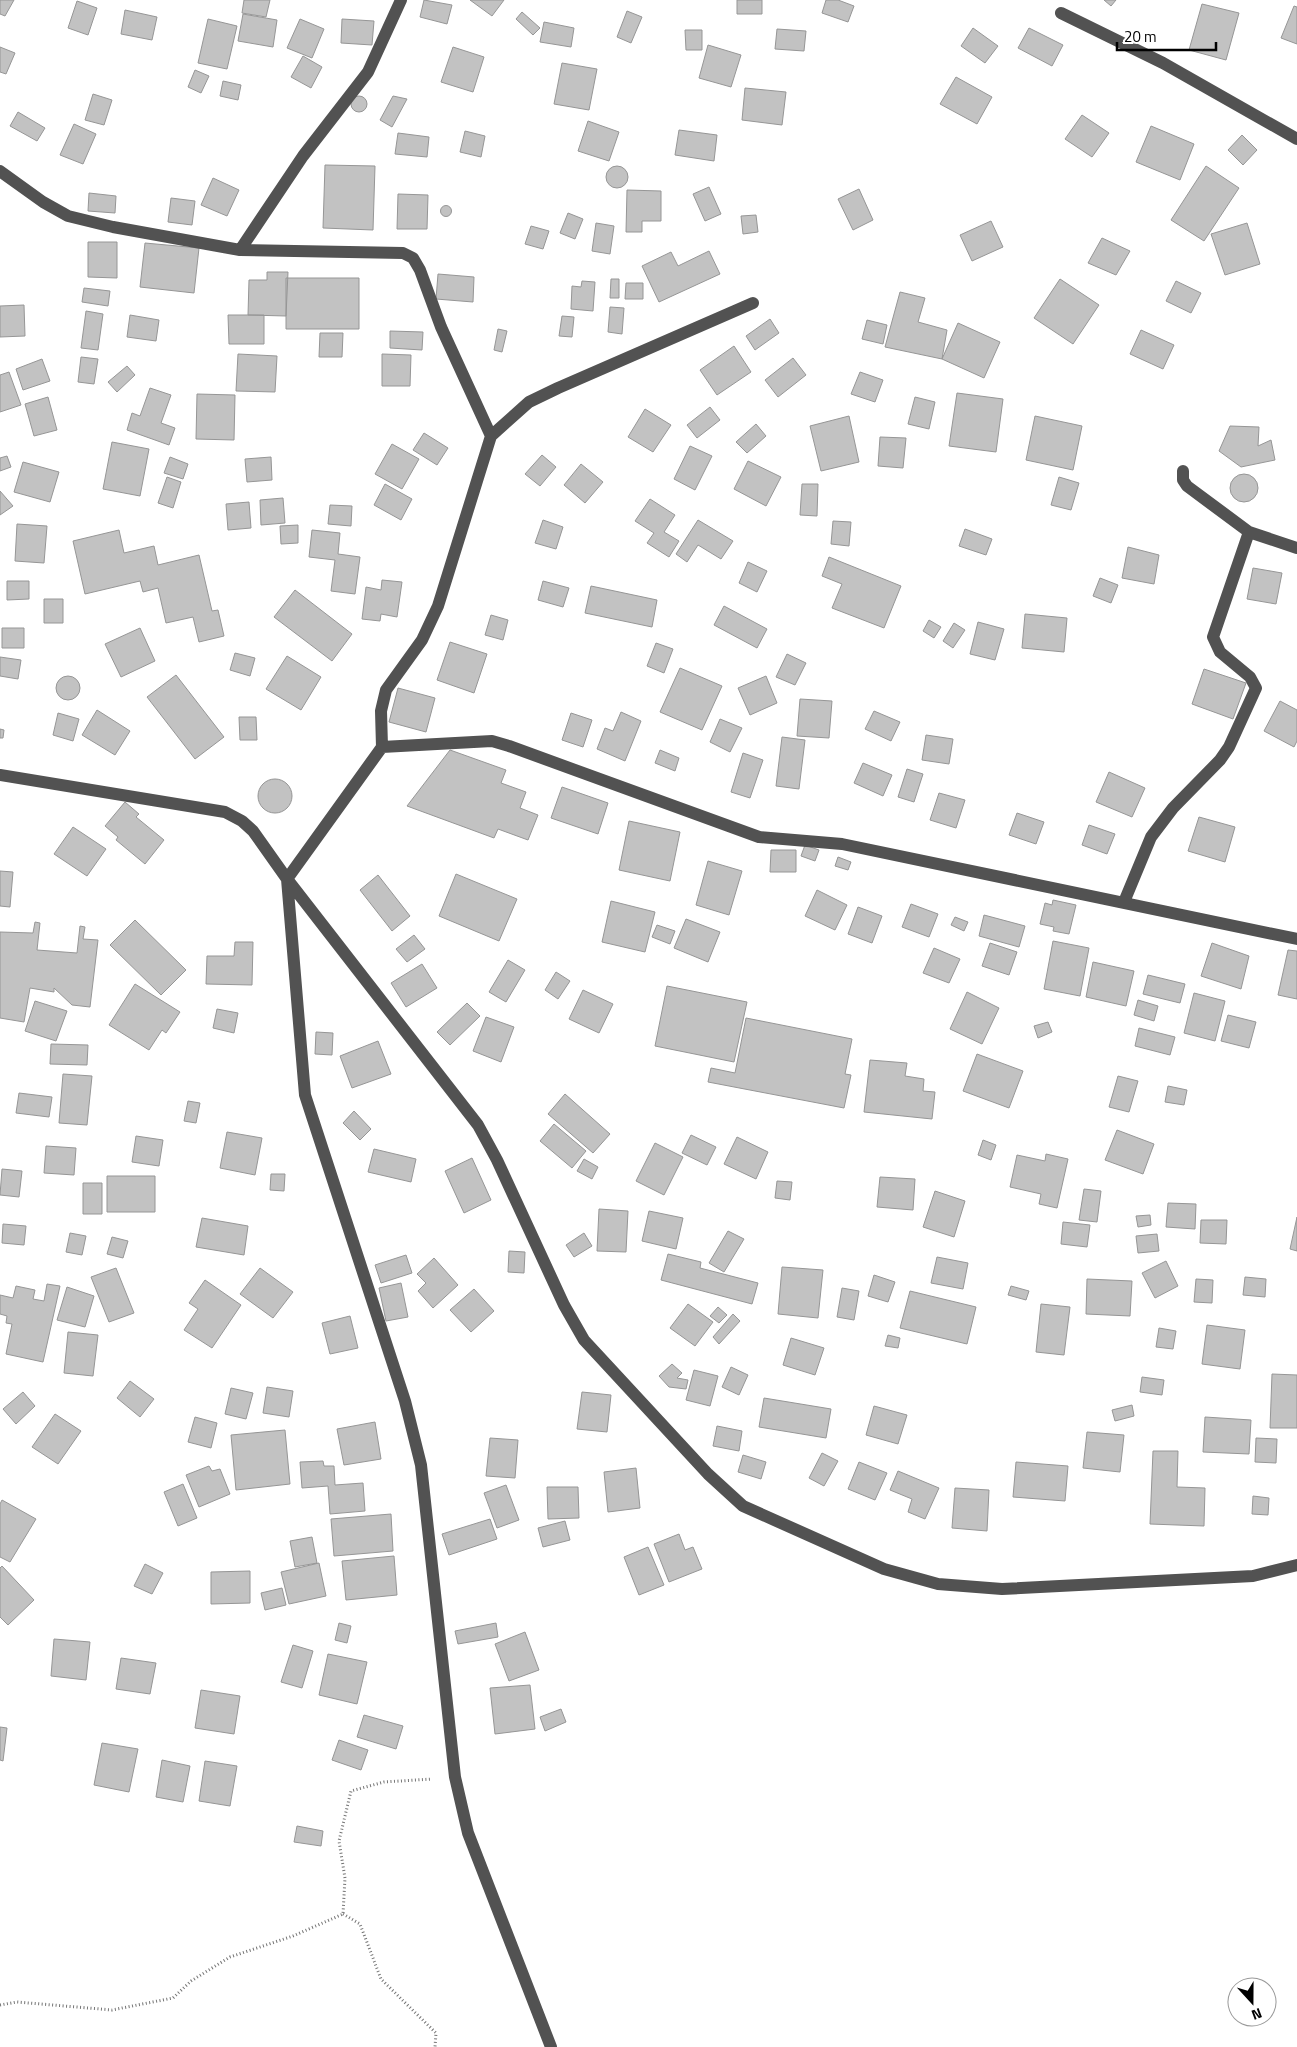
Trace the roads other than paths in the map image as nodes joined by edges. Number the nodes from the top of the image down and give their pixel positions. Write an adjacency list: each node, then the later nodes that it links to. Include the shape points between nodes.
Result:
1 (401, 0): 5 (street, via 368,72 303,156)
2 (1061, 13): 3 (street, via 1163,63)
3 (1297, 139)
4 (0, 172): 5 (street, via 68,216 113,228)
5 (240, 250): 7 (street, via 403,253 413,258)
6 (753, 303): 7 (street, via 529,402)
7 (491, 436): 11 (street, via 438,606 422,640 386,690 381,711)
8 (1183, 471): 9 (street, via 1187,486)
9 (1249, 532): 10 (street); 14 (street, via 1213,637 1220,652 1250,677 1256,688 1220,760 1173,808 1151,838)
10 (1297, 548)
11 (382, 747): 13 (street); 14 (street, via 492,741 758,837 842,844)
12 (0, 775): 13 (street, via 225,812 253,831)
13 (287, 879): 16 (street, via 478,1126 584,1340 708,1474 743,1506 884,1569 938,1584 1002,1588 1253,1576); 17 (street, via 305,1095 405,1401 421,1465 455,1778 468,1834)
14 (1124, 902): 15 (street)
15 (1297, 939)
16 (1297, 1565)
17 (551, 2047)

